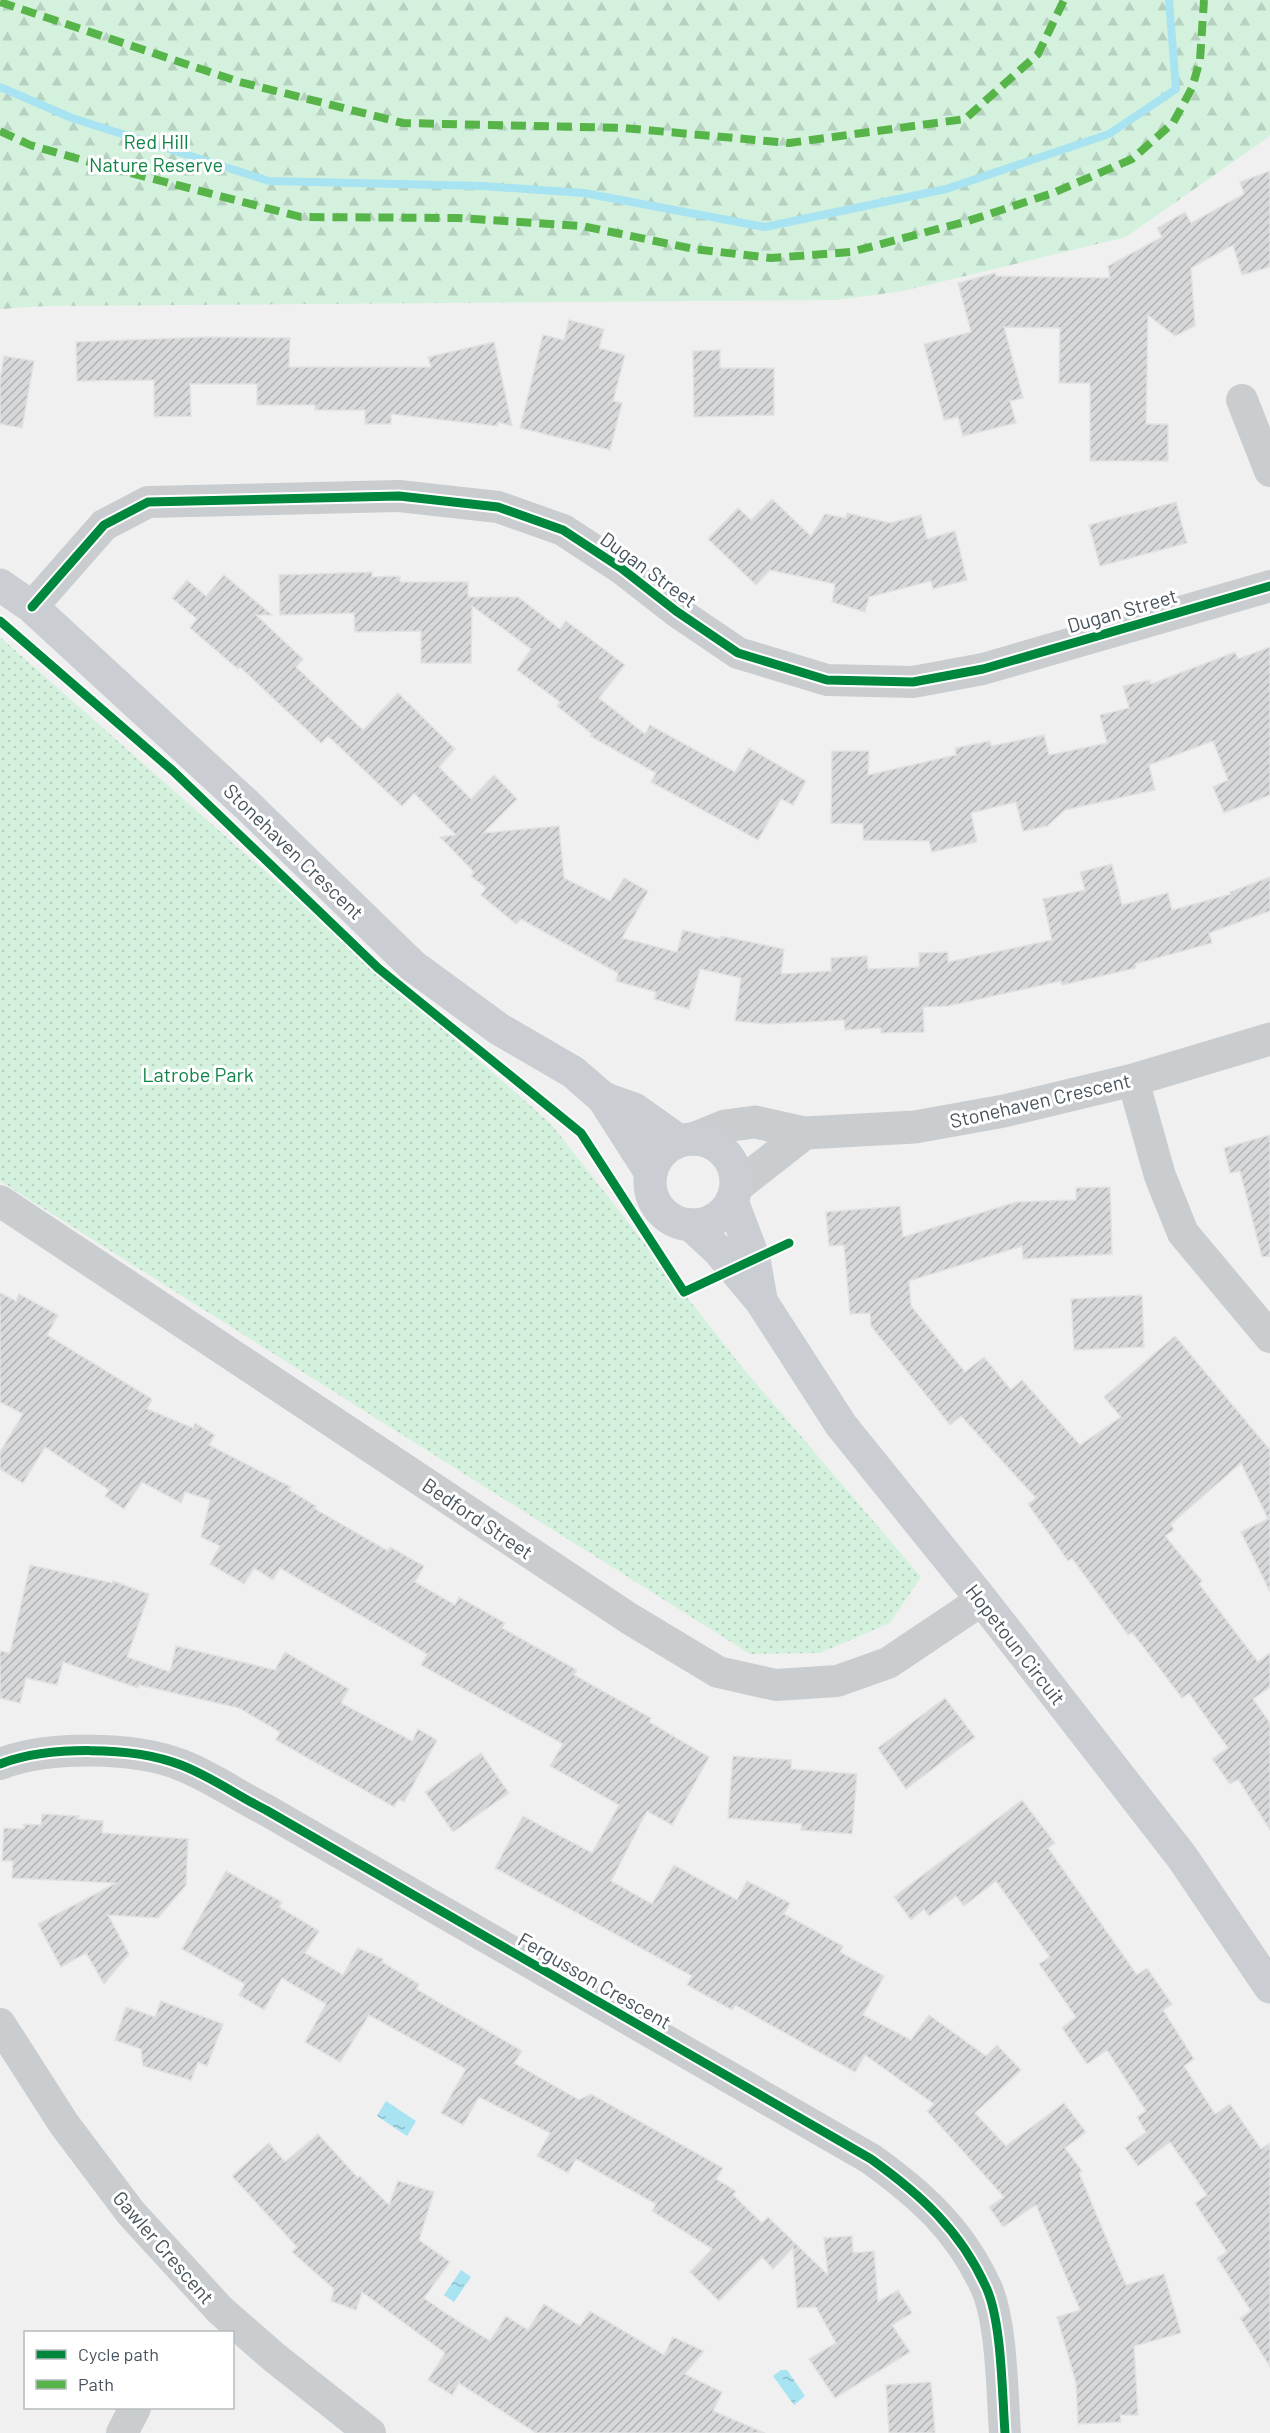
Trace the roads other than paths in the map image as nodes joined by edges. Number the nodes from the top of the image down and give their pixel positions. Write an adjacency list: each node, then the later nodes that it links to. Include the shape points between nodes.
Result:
1 (1242, 400): 2 (street)
2 (1270, 471)
3 (0, 585): 5 (main road, Stonehaven Crescent)
4 (1270, 586): 5 (street, Dugan Street, via 983,669 913,682 827,681 738,653 563,530 498,507 399,496 148,502 104,525)
5 (32, 607): 8 (main road, Stonehaven Crescent, via 246,804 413,966 499,1029 573,1072)
6 (1270, 1039): 7 (street, Stonehaven Crescent)
7 (1133, 1080): 9 (street, Stonehaven Crescent, via 1004,1112 926,1125); 16 (street, via 1160,1176 1183,1233)
8 (603, 1098): 10 (main road, Stonehaven Crescent, via 634,1109); 11 (main road, Stonehaven Crescent)
9 (805, 1133): 10 (street, Stonehaven Crescent, via 755,1122 725,1126); 12 (street)
10 (686, 1140): 11 (main road, via 666,1148); 12 (main road, via 707,1142 730,1159 735,1172)
11 (651, 1173): 14 (main road, via 653,1200 662,1212 676,1222)
12 (734, 1194): 14 (main road, via 715,1219); 15 (main road, Hopetoun Circuit, via 754,1259)
13 (0, 1201): 17 (street, Bedford Street, via 630,1619 718,1672 776,1684 837,1681 888,1663)
14 (691, 1225): 15 (main road, Hopetoun Circuit)
15 (761, 1301): 17 (main road, Hopetoun Circuit, via 841,1425)
16 (1270, 1337)
17 (982, 1600): 19 (main road, Hopetoun Circuit, via 1182,1857)
18 (0, 1764): 27 (street, Fergusson Crescent, via 30,1756 111,1750 180,1764 870,2159 914,2190 951,2228 987,2288 1001,2369)
19 (1270, 1987)
20 (0, 2024): 21 (street, Gawler Crescent, via 64,2124)
21 (212, 2321): 22 (street, Gawler Crescent)
22 (228, 2331)
23 (234, 2335): 26 (street, Gawler Crescent, via 293,2372)
24 (134, 2409): 25 (street)
25 (122, 2433)
26 (370, 2433)
27 (1005, 2433)

